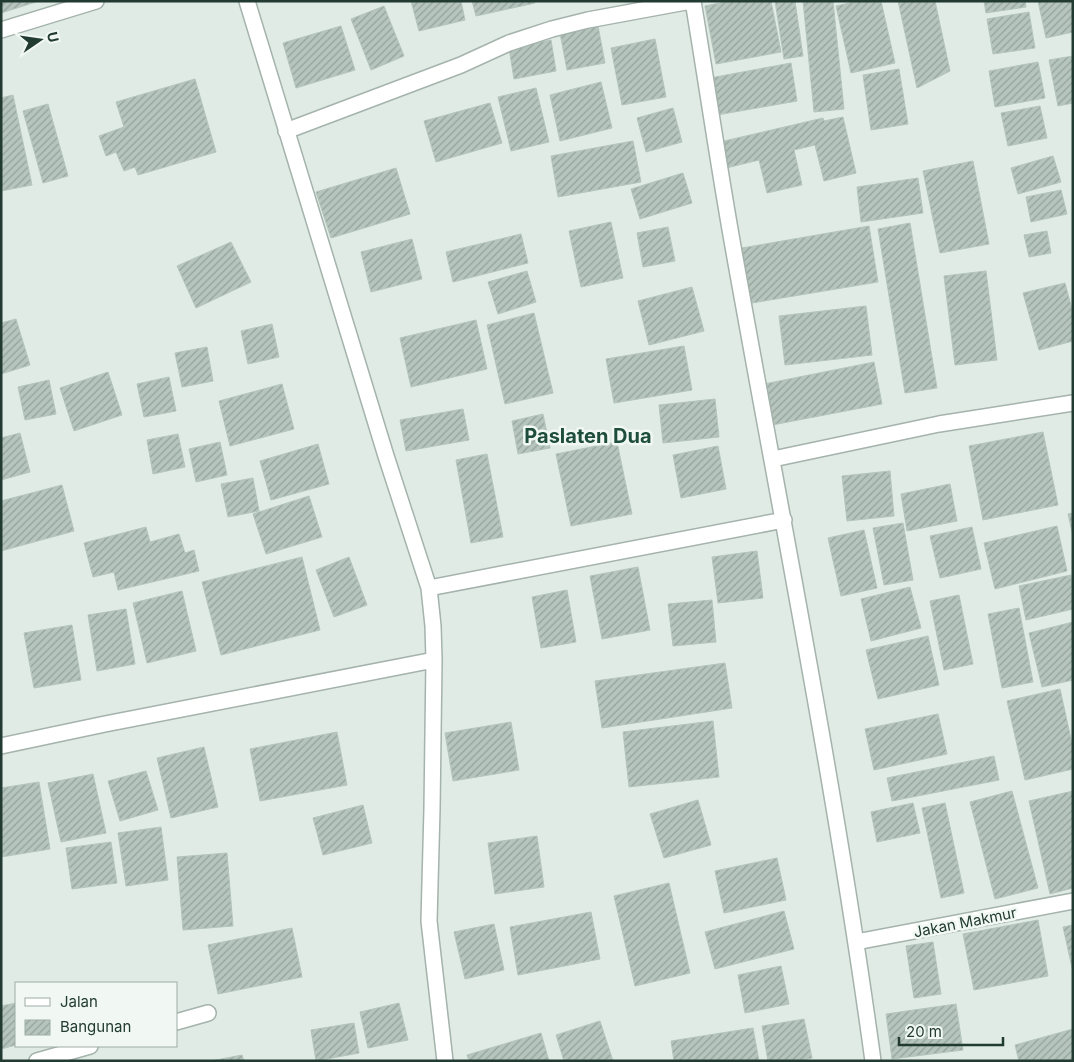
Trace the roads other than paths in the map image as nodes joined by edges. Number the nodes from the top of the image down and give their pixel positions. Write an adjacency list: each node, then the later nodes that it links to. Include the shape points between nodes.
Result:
1 (96, 1): 4 (street)
2 (247, 1): 5 (street)
3 (692, 1): 5 (street, via 552,29); 7 (street)
4 (1, 30)
5 (286, 132): 9 (street)
6 (1073, 403): 7 (street, via 939,424)
7 (773, 459): 8 (street)
8 (784, 520): 9 (street); 13 (street)
9 (429, 588): 10 (street)
10 (434, 660): 11 (street); 18 (street, via 429,921)
11 (1, 746)
12 (1073, 901): 13 (street, Jakan Makmur)
13 (856, 942): 19 (street)
14 (208, 1013): 15 (street)
15 (178, 1021)
16 (86, 1047): 17 (street)
17 (37, 1061)
18 (445, 1061)
19 (873, 1061)

